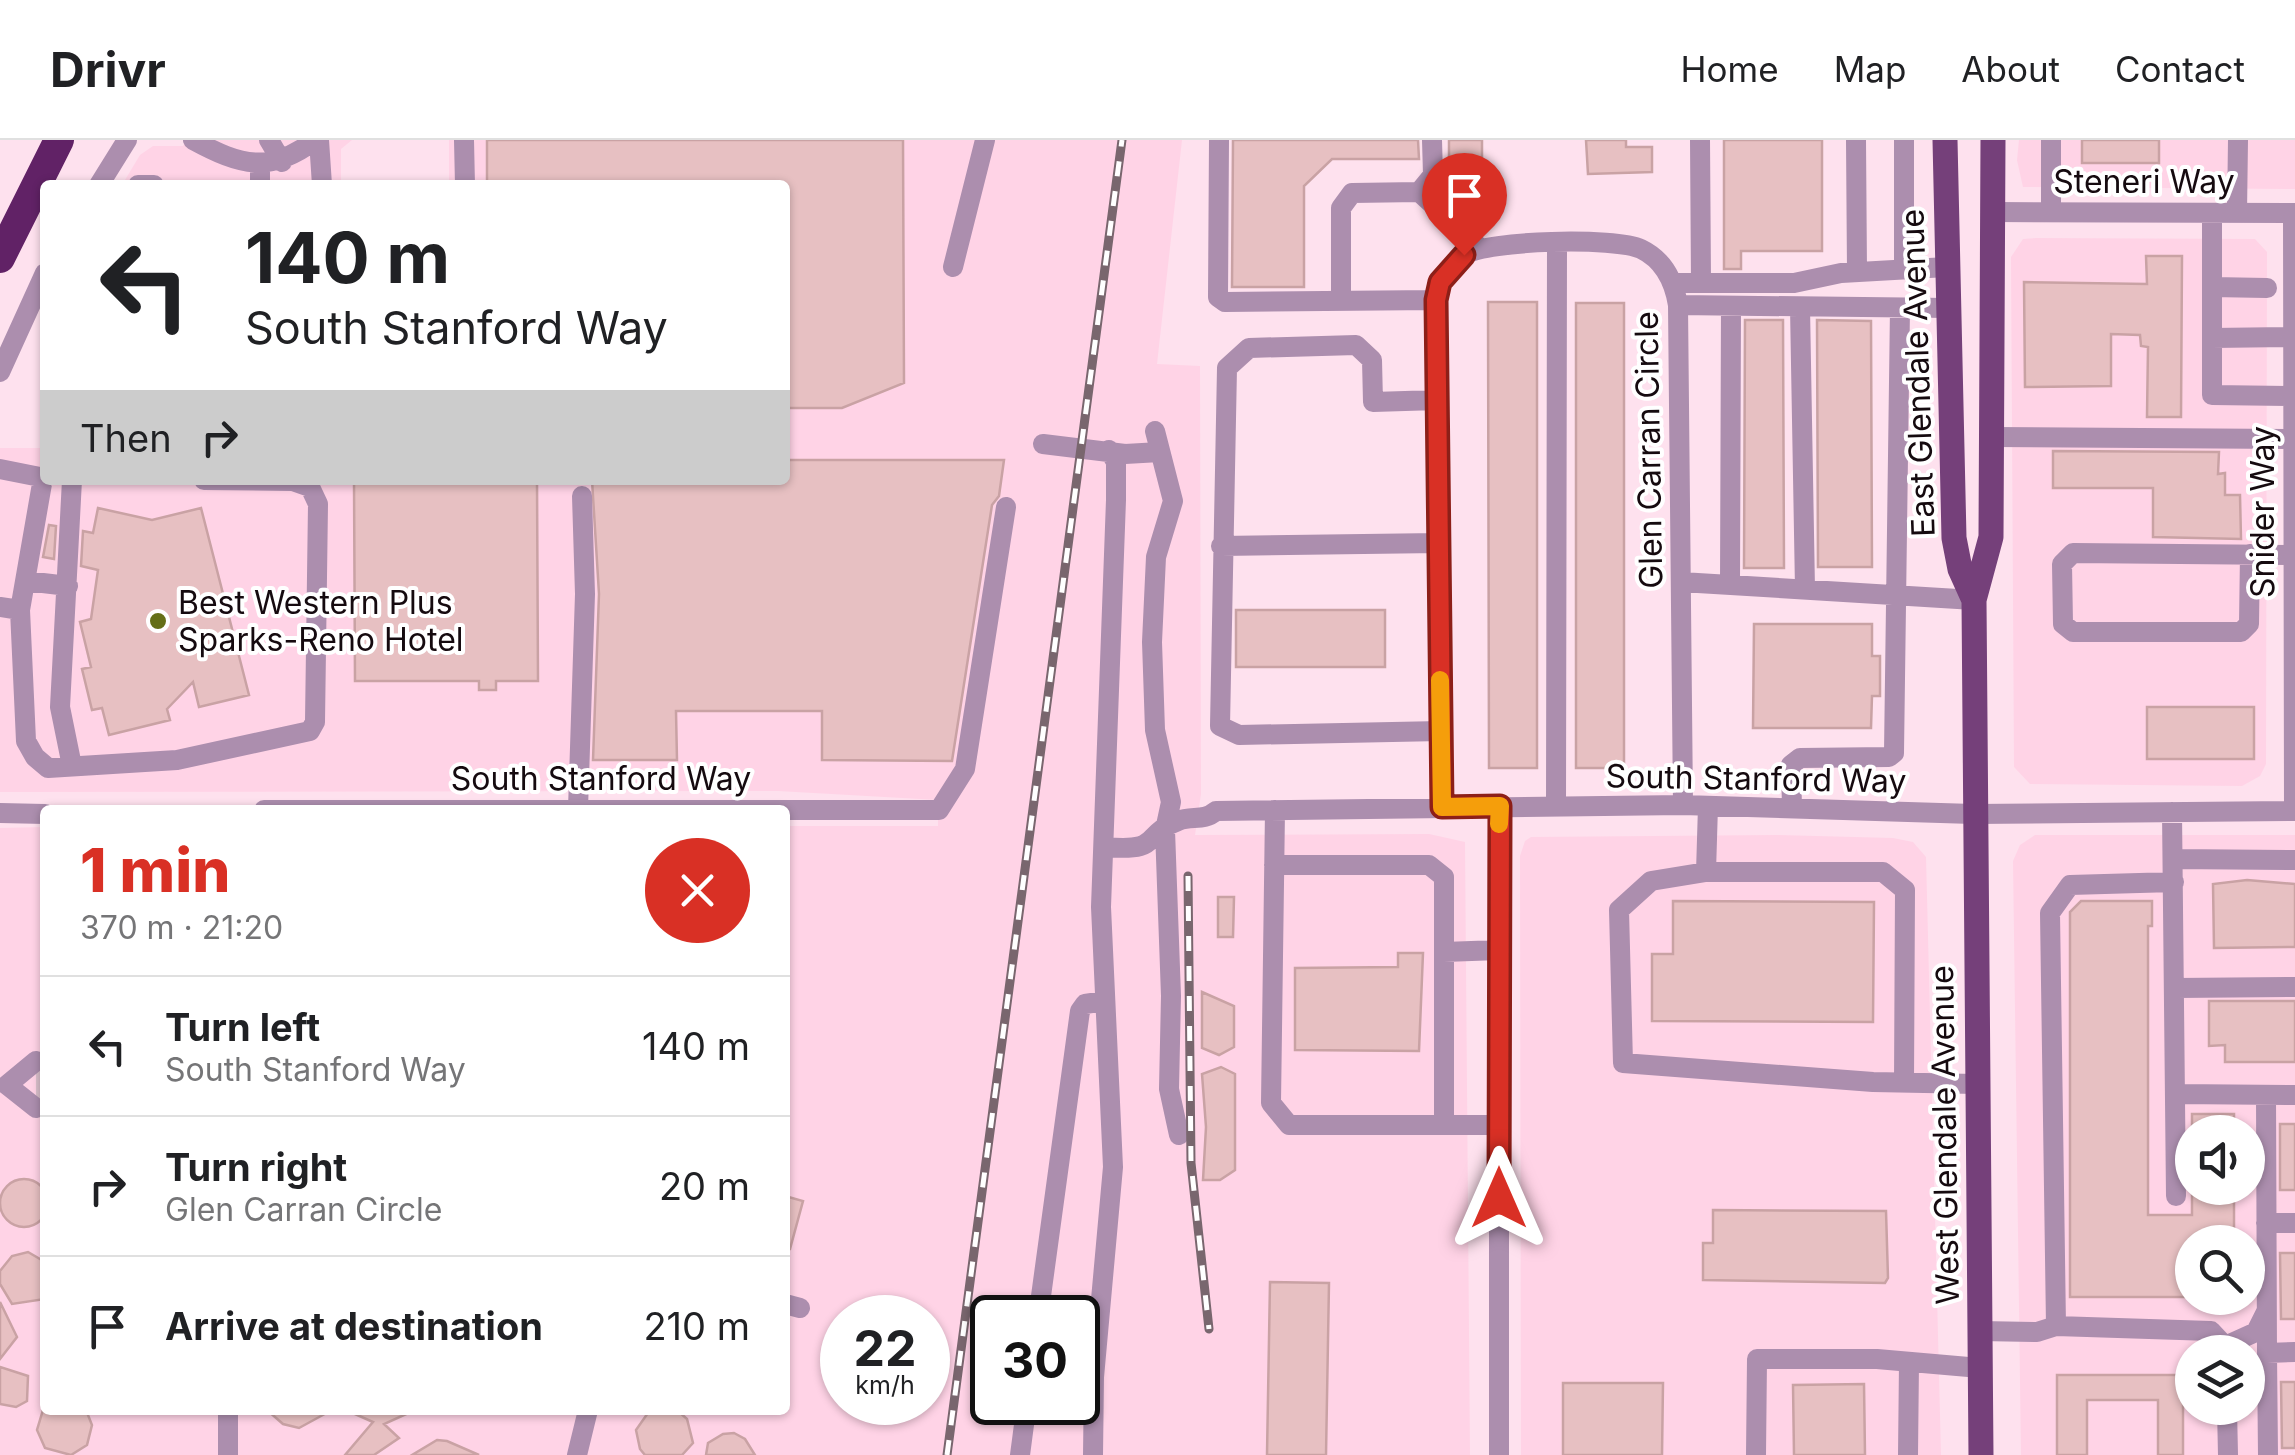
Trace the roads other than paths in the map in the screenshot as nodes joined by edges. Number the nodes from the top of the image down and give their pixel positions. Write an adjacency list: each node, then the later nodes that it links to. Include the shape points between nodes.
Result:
1 (59, 140): 30 (highway)
2 (128, 140): 19 (street)
3 (193, 140): 18 (street)
4 (269, 140): 17 (street)
5 (317, 140): 17 (street); 20 (street)
6 (464, 140): 21 (street)
7 (984, 140): 32 (street)
8 (1219, 140): 41 (street, via 1218,297)
9 (1432, 140): 22 (street, via 1433,175)
10 (1700, 140): 35 (street)
11 (1856, 140): 34 (street)
12 (1904, 140): 33 (street)
13 (1946, 140): 31 (main road, East Glendale Avenue)
14 (1994, 140): 23 (main road, East Glendale Avenue)
15 (2052, 140): 24 (street)
16 (2238, 140): 26 (street)
17 (282, 162): 18 (street)
18 (260, 174)
19 (102, 180)
20 (321, 180)
21 (465, 180)
22 (1419, 192): 29 (street); 41 (street, via 1352,193 1341,208)
23 (1993, 212): 24 (street, Steneri Way); 52 (main road, East Glendale Avenue)
24 (2052, 212): 25 (street, Steneri Way)
25 (2212, 212): 26 (street, Steneri Way); 38 (street)
26 (2237, 212): 27 (street, Steneri Way)
27 (2294, 213): 47 (street, Snider Way)
28 (1557, 245): 29 (street, Glen Carran Circle); 36 (street, Glen Carran Circle, via 1640,249 1657,259); 80 (street)
29 (1480, 248): 40 (street, via 1452,266)
30 (0, 258)
31 (1947, 266): 33 (street); 46 (main road, East Glendale Avenue)
32 (953, 267)
33 (1904, 269): 34 (street)
34 (1857, 272): 35 (street, via 1794,283)
35 (1701, 282): 36 (street)
36 (1672, 283): 42 (street, Glen Carran Circle)
37 (40, 285): 49 (street)
38 (2212, 287): 39 (street); 48 (street)
39 (2267, 288)
40 (1436, 300): 41 (street); 51 (street)
41 (1341, 301)
42 (1678, 305): 43 (street); 68 (street, Glen Carran Circle)
43 (1732, 306): 44 (street); 69 (street)
44 (1800, 307): 45 (street); 71 (street)
45 (1900, 308): 46 (street); 72 (street)
46 (1948, 308): 73 (main road, East Glendale Avenue, via 1954,538)
47 (2293, 336): 48 (street); 50 (street, Snider Way)
48 (2212, 338): 50 (street, via 2212,395)
49 (0, 372)
50 (2293, 396): 53 (street, Snider Way)
51 (1436, 400): 63 (street); 64 (street, via 1373,402 1372,360 1356,345 1248,348 1227,368)
52 (1992, 436): 53 (street); 73 (main road, East Glendale Avenue, via 1991,537)
53 (2293, 440): 66 (street, Snider Way)
54 (1043, 444): 55 (street)
55 (1109, 450): 91 (street, via 1158,442 1173,501 1156,557 1152,642 1154,730 1171,802); 92 (street, via 1116,462 1116,500)
56 (0, 469): 57 (street)
57 (40, 477)
58 (43, 485): 67 (street)
59 (72, 485): 70 (street)
60 (305, 485): 76 (street, via 318,504 310,731 177,760)
61 (582, 496): 77 (street)
62 (1006, 507): 84 (street, South Stanford Way, via 965,769 938,810)
63 (1438, 544): 64 (street); 75 (street)
64 (1221, 546): 75 (street, via 1220,726 1240,735)
65 (2250, 554): 65 (street, via 2073,553 2062,564 2062,624 2073,632 2241,632 2249,624); 66 (street)
66 (2292, 554): 86 (street, Snider Way)
67 (26, 581): 70 (street); 74 (street)
68 (1681, 582): 69 (street); 78 (street, Glen Carran Circle)
69 (1730, 584): 71 (street)
70 (68, 586): 76 (street, via 60,707)
71 (1805, 589): 72 (street)
72 (1898, 595): 73 (street); 83 (street, via 1894,753 1800,758 1792,765)
73 (1974, 600): 90 (main road, East Glendale Avenue)
74 (10, 609): 76 (street, via 26,741 48,768)
75 (1441, 731): 82 (street)
76 (72, 766)
77 (578, 805)
78 (1683, 805): 80 (street, South Stanford Way); 81 (street, South Stanford Way)
79 (1500, 806): 80 (street, South Stanford Way); 82 (street, South Stanford Way); 98 (street)
80 (1556, 806)
81 (1708, 806): 83 (street, South Stanford Way); 96 (street)
82 (1442, 807): 85 (street, South Stanford Way)
83 (1792, 808): 90 (street, South Stanford Way)
84 (790, 810)
85 (1275, 810): 91 (street, South Stanford Way, via 1216,811); 95 (street)
86 (2294, 811): 87 (street, South Stanford Way)
87 (2172, 812): 90 (street, South Stanford Way); 93 (street)
88 (0, 814): 89 (street)
89 (40, 814)
90 (1973, 814): 104 (main road, West Glendale Avenue)
91 (1164, 830): 92 (street, South Stanford Way, via 1137,849); 112 (street, via 1169,1089)
92 (1105, 847): 102 (street)
93 (2173, 859): 94 (street); 97 (street)
94 (2295, 860)
95 (1274, 866): 99 (street, via 1429,865 1444,877); 110 (street, via 1271,1103 1289,1125)
96 (1706, 872): 103 (street, via 1883,872 1896,880 1905,890 1907,918); 103 (street, via 1651,881 1618,910 1623,1063)
97 (2174, 882): 101 (street); 117 (street, via 2070,884 2050,913)
98 (1499, 950): 99 (street); 111 (street)
99 (1444, 952): 110 (street)
100 (2295, 987): 101 (street)
101 (2176, 988): 106 (street)
102 (1105, 1001): 115 (street, via 1080,1011); 132 (street, via 1113,1166)
103 (1904, 1083): 104 (street)
104 (1976, 1084): 118 (main road, West Glendale Avenue)
105 (4, 1085): 105 (street, via 36,1084)
106 (2176, 1094): 107 (street); 109 (street)
107 (2266, 1095): 108 (street); 114 (street)
108 (2295, 1095)
109 (2176, 1115)
110 (1444, 1125): 111 (street)
111 (1499, 1125): 133 (street)
112 (1179, 1135)
113 (2295, 1223): 114 (street)
114 (2266, 1224): 116 (street)
115 (1041, 1295)
116 (2266, 1312): 120 (street); 122 (street)
117 (2056, 1326): 118 (street); 119 (street)
118 (1980, 1331): 124 (main road, West Glendale Avenue)
119 (2214, 1335)
120 (2251, 1335)
121 (2295, 1352): 122 (street)
122 (2267, 1353): 138 (street)
123 (1910, 1362): 124 (street); 134 (street, via 1757,1359); 135 (street)
124 (1980, 1368): 136 (main road, West Glendale Avenue)
125 (228, 1415): 129 (street)
126 (587, 1415): 130 (street)
127 (1024, 1425): 131 (street)
128 (2227, 1425): 137 (street)
129 (228, 1455)
130 (577, 1455)
131 (1020, 1455)
132 (1093, 1455)
133 (1498, 1455)
134 (1756, 1455)
135 (1908, 1455)
136 (1981, 1455)
137 (2228, 1455)
138 (2268, 1455)

